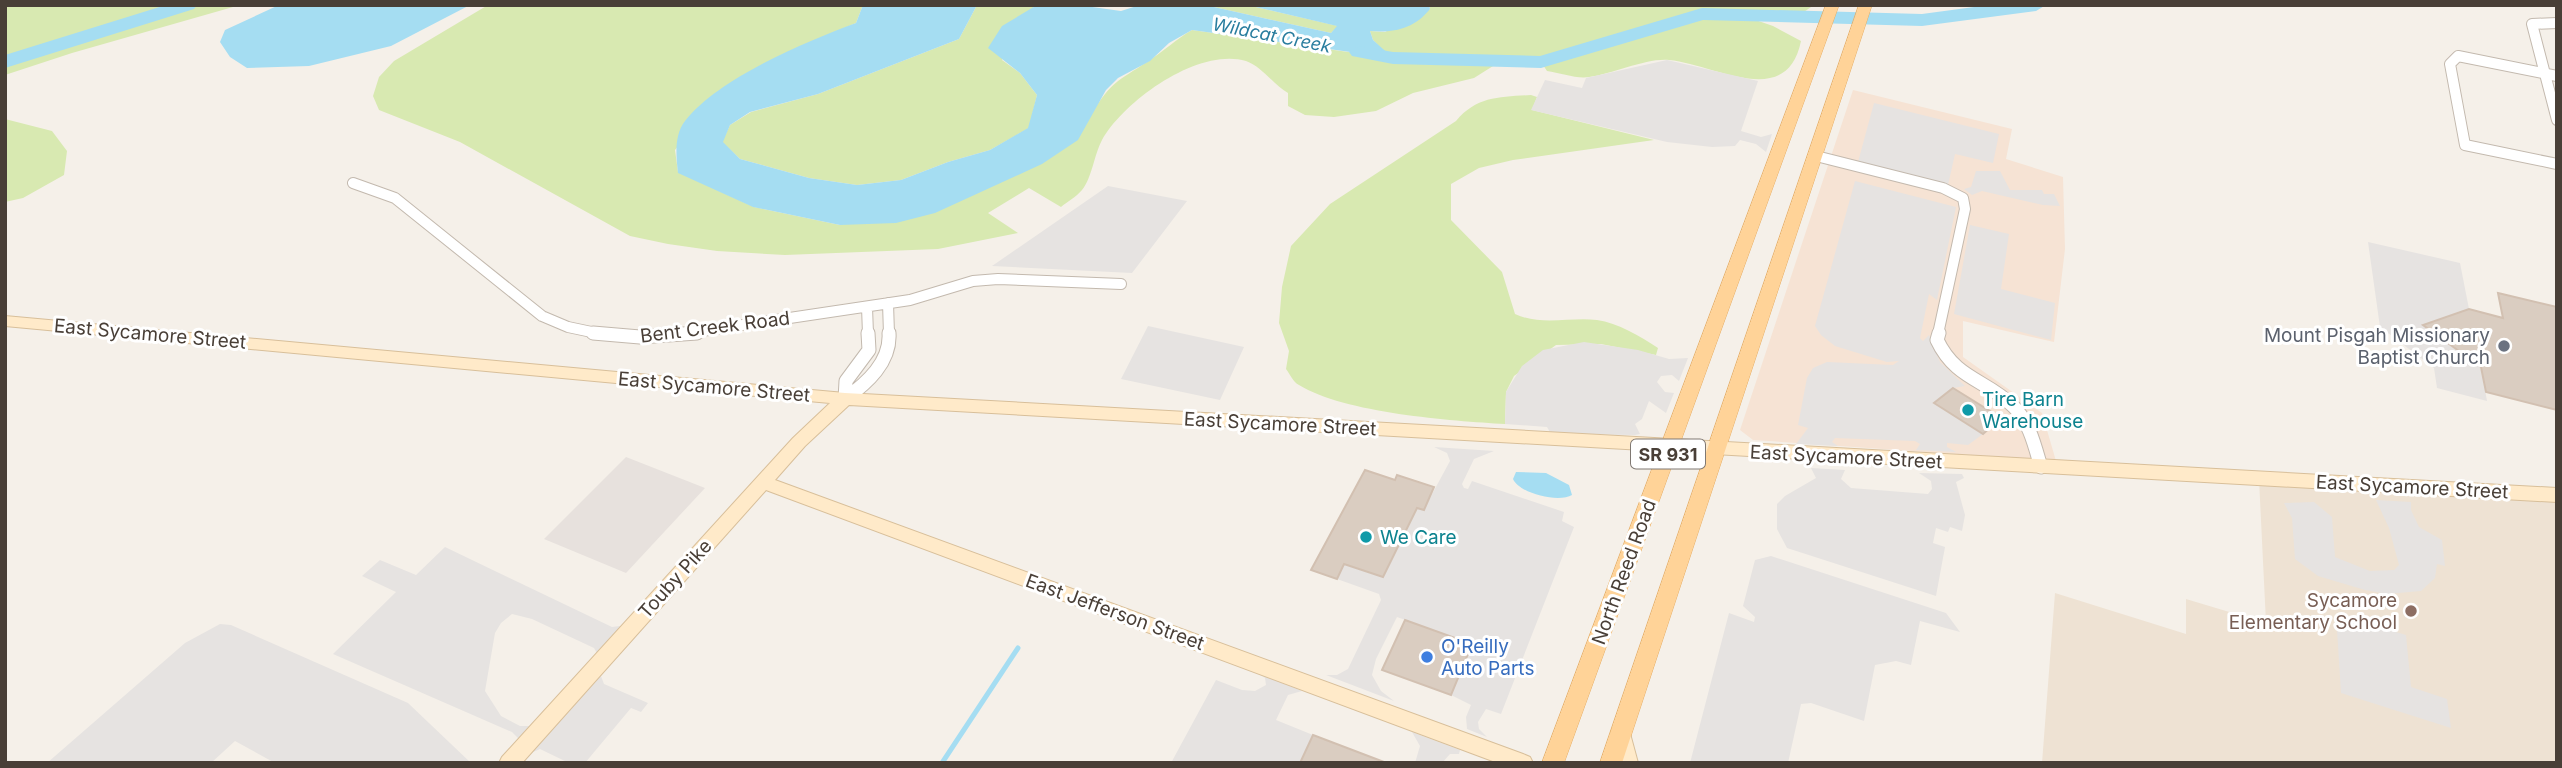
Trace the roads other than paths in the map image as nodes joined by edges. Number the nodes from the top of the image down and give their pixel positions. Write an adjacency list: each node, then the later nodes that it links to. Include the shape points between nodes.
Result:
1 (1833, 5): 15 (main road, North Reed Road / SR 931)
2 (1866, 5): 7 (main road, SR 931)
3 (2557, 23): 4 (street, via 2532,24)
4 (2544, 74): 5 (street); 6 (street); 8 (street, via 2458,56 2450,64 2465,145)
5 (2557, 76)
6 (2557, 120)
7 (1815, 156): 16 (main road, SR 931); 17 (street, via 1943,188 1963,198 1965,209 1937,340 1953,368 2022,416)
8 (2557, 164)
9 (352, 183): 12 (street, Bent Creek Road, via 395,198 542,316 568,327 608,336 688,334)
10 (1121, 284): 11 (street, Bent Creek Road, via 973,281)
11 (888, 303): 12 (street, Bent Creek Road); 14 (street, Touby Pike, via 890,348 868,382)
12 (867, 307): 14 (street, Touby Pike, via 869,350 846,381)
13 (5, 321): 14 (main road, East Sycamore Street)
14 (845, 399): 15 (main road, East Sycamore Street); 18 (main road, Touby Pike)
15 (1670, 447): 16 (main road, East Sycamore Street); 25 (main road, North Reed Road / SR 931)
16 (1714, 450): 17 (main road, East Sycamore Street); 20 (main road, SR 931)
17 (2041, 467): 19 (main road, East Sycamore Street)
18 (763, 482): 21 (main road, East Jefferson Street); 22 (main road, Touby Pike)
19 (2557, 495)
20 (1621, 732): 26 (main road, SR 931); 27 (main road)
21 (1467, 741): 23 (main road, East Jefferson Street); 24 (main road, East Jefferson Street)
22 (509, 763)
23 (1495, 763)
24 (1523, 763)
25 (1553, 763)
26 (1611, 763)
27 (1628, 763)

